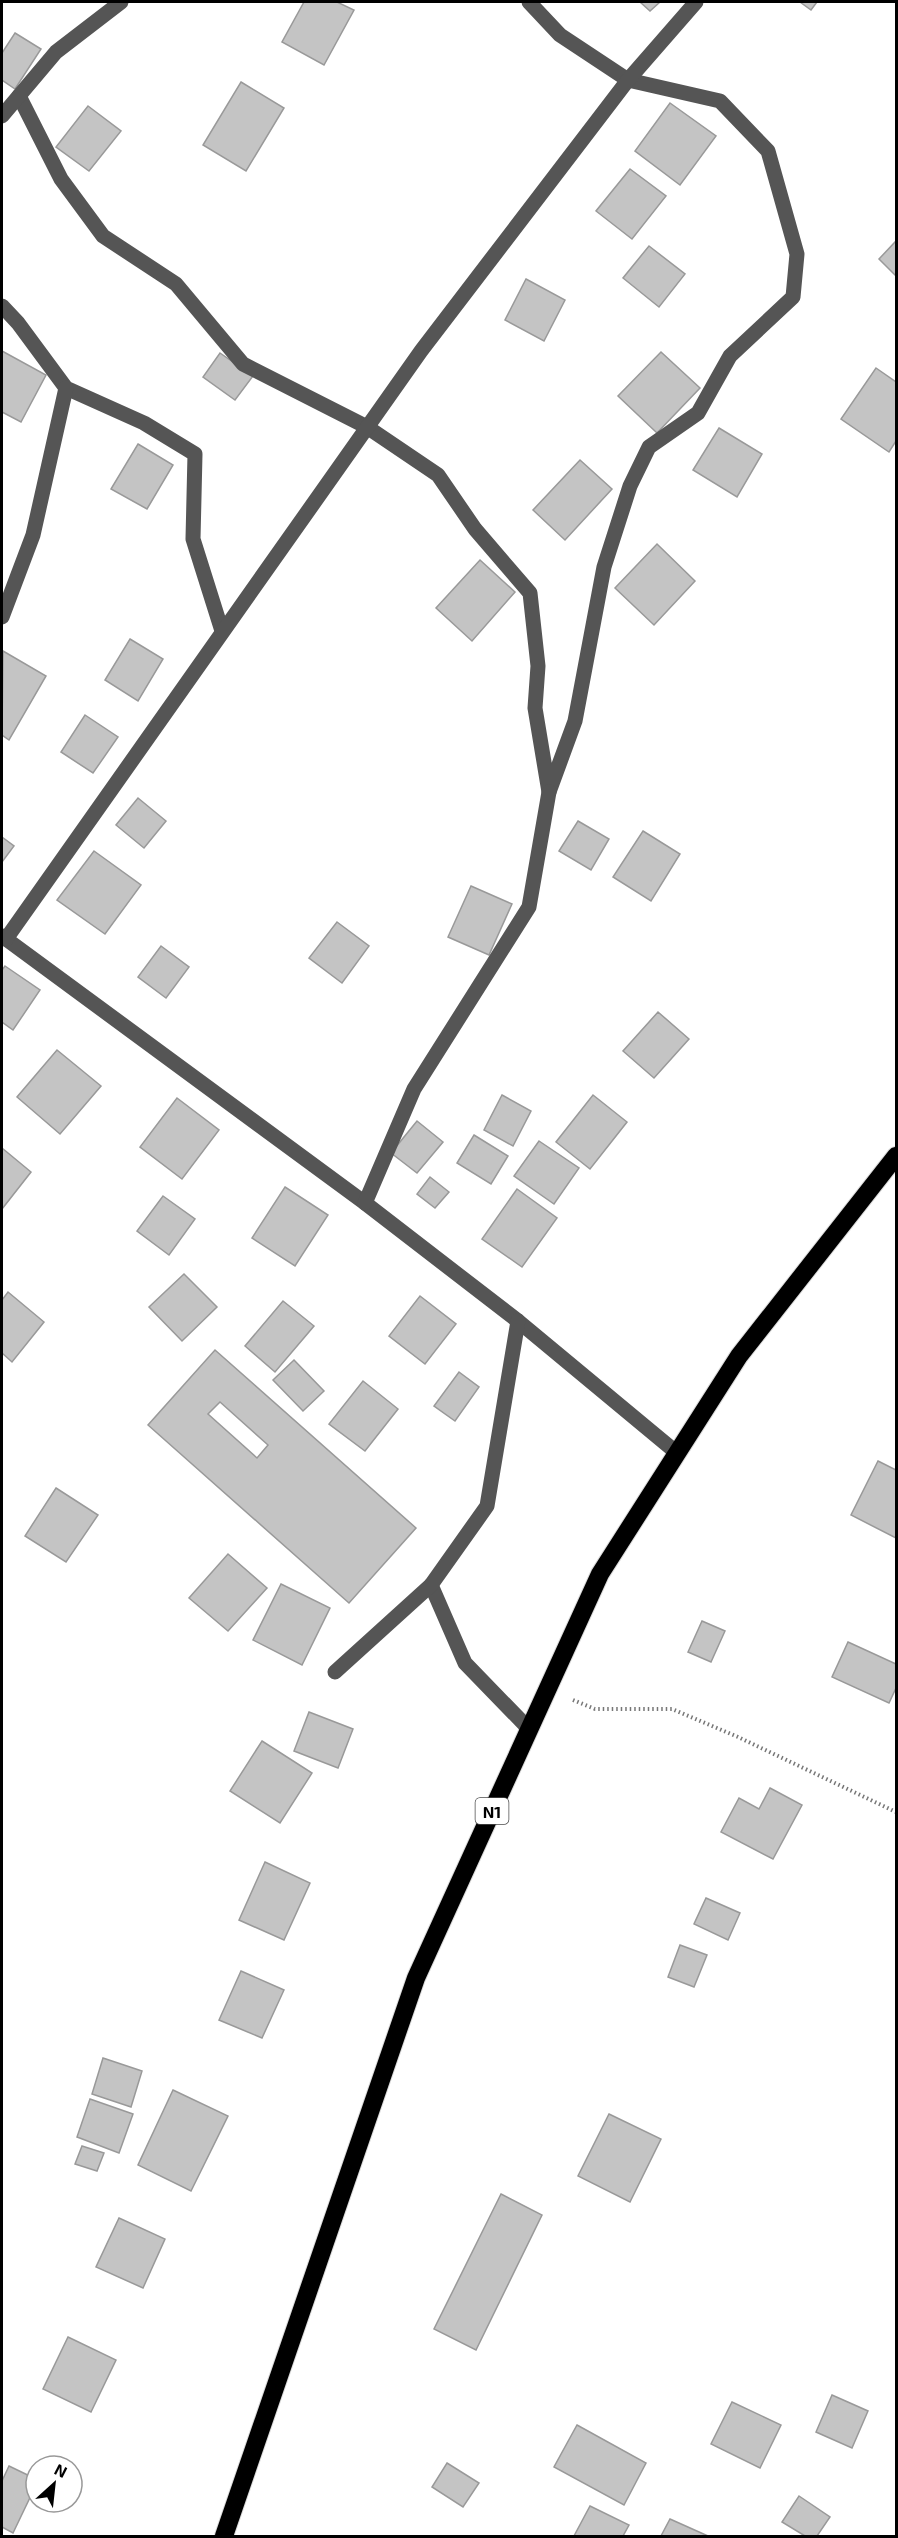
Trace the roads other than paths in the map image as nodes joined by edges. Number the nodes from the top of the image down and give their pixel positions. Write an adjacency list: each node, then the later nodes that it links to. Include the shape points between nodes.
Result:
1 (121, 2): 5 (street, via 56,52)
2 (530, 2): 4 (street, via 560,35)
3 (696, 2): 4 (street)
4 (628, 80): 9 (street, via 421,351); 12 (street, via 720,101 768,151 797,254 793,297 730,356 698,413 650,447 630,486 604,567 575,721)
5 (19, 96): 6 (street); 9 (street, via 61,179 103,236 176,284 243,364)
6 (2, 116)
7 (2, 306): 8 (street)
8 (66, 388): 10 (street, via 33,535); 11 (street, via 144,423 195,454 193,539)
9 (368, 427): 11 (street); 12 (street, via 438,475 475,529 530,593 538,666 535,708)
10 (2, 616)
11 (222, 631): 13 (street)
12 (549, 792): 15 (street, via 528,907 414,1089)
13 (4, 937): 15 (street)
14 (897, 1156): 17 (highway, N1, via 739,1356)
15 (365, 1203): 16 (street)
16 (518, 1321): 17 (street); 18 (street, via 487,1506)
17 (677, 1453): 20 (highway, N1, via 600,1574)
18 (431, 1585): 19 (street); 20 (street, via 465,1663)
19 (335, 1672)
20 (530, 1729): 21 (highway, N1, via 416,1978)
21 (224, 2536)

